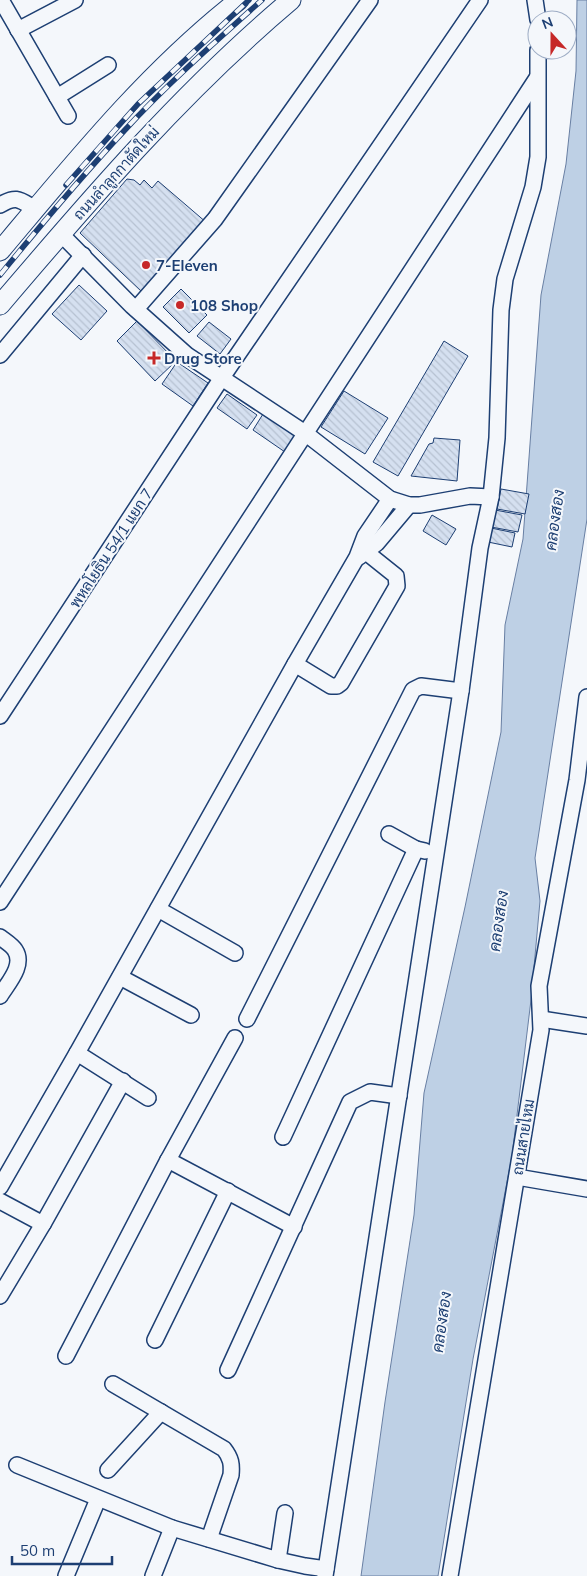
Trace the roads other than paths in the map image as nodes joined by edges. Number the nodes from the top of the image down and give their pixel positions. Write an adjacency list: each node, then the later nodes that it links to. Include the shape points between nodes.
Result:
1 (0, 0): 7 (street)
2 (75, 0): 7 (street)
3 (239, 0): 14 (main road, via 120,113)
4 (290, 0): 15 (main road, ถนนลำลูกกาตัดใหม่, via 150,134)
5 (370, 0): 19 (street, via 216,219)
6 (480, 0): 21 (street, พหลโยธิน 54/1 แยก 7)
7 (18, 30): 11 (street)
8 (538, 60): 10 (street)
9 (108, 65): 11 (street)
10 (537, 78): 22 (street); 23 (street, via 538,158 533,187 507,271 501,310 497,438)
11 (58, 97): 12 (street)
12 (68, 116)
13 (0, 204): 14 (street, via 12,198)
14 (35, 209): 16 (main road)
15 (61, 234): 17 (street); 18 (main road, ถนนลำลูกกาตัดใหม่)
16 (0, 251)
17 (83, 255): 19 (street); 20 (street)
18 (0, 305)
19 (136, 309): 21 (street, via 187,355)
20 (0, 354)
21 (221, 379): 22 (street); 30 (street, พหลโยธิน 54/1 แยก 7)
22 (305, 432): 24 (street); 34 (street)
23 (491, 497): 25 (street, via 470,496); 28 (street, via 480,548)
24 (390, 499): 25 (street); 26 (street, via 365,536)
25 (409, 506): 26 (street, via 377,543)
26 (361, 552): 27 (street); 27 (street, via 396,576 397,586 340,683 331,686)
27 (295, 664): 35 (street)
28 (461, 691): 33 (street); 41 (street, via 421,686 414,690)
29 (587, 697): 42 (street, ถนนสายไหม, via 576,780 539,986)
30 (0, 716)
31 (389, 834): 32 (street)
32 (416, 849): 33 (street); 49 (street)
33 (436, 853): 47 (street)
34 (0, 902)
35 (158, 909): 37 (street); 38 (street)
36 (0, 937): 39 (street, via 15,949 19,960)
37 (235, 953)
38 (120, 977): 40 (street); 45 (street)
39 (0, 996)
40 (191, 1015)
41 (247, 1019)
42 (541, 1019): 43 (street); 51 (street, ถนนสายไหม)
43 (587, 1026)
44 (235, 1038): 50 (street)
45 (77, 1053): 46 (street); 52 (street)
46 (123, 1082): 48 (street); 56 (street)
47 (399, 1096): 57 (street, via 370,1092 350,1102); 71 (street)
48 (148, 1098)
49 (283, 1137)
50 (168, 1160): 54 (street); 60 (street)
51 (517, 1177): 53 (street); 74 (street, ถนนสายไหม)
52 (0, 1187)
53 (587, 1189)
54 (228, 1191): 57 (street); 59 (street)
55 (0, 1201): 56 (street)
56 (43, 1224): 58 (street)
57 (294, 1227): 61 (street)
58 (0, 1296)
59 (155, 1340)
60 (66, 1356)
61 (228, 1370)
62 (113, 1384): 63 (street)
63 (161, 1412): 65 (street); 69 (street, via 224,1449 230,1457 231,1475)
64 (17, 1465): 66 (street)
65 (108, 1470)
66 (98, 1499): 68 (street); 72 (street)
67 (285, 1513): 70 (street)
68 (172, 1528): 69 (street); 73 (street)
69 (209, 1539): 70 (street)
70 (278, 1560): 71 (street)
71 (326, 1573)
72 (66, 1576)
73 (153, 1576)
74 (450, 1576)

